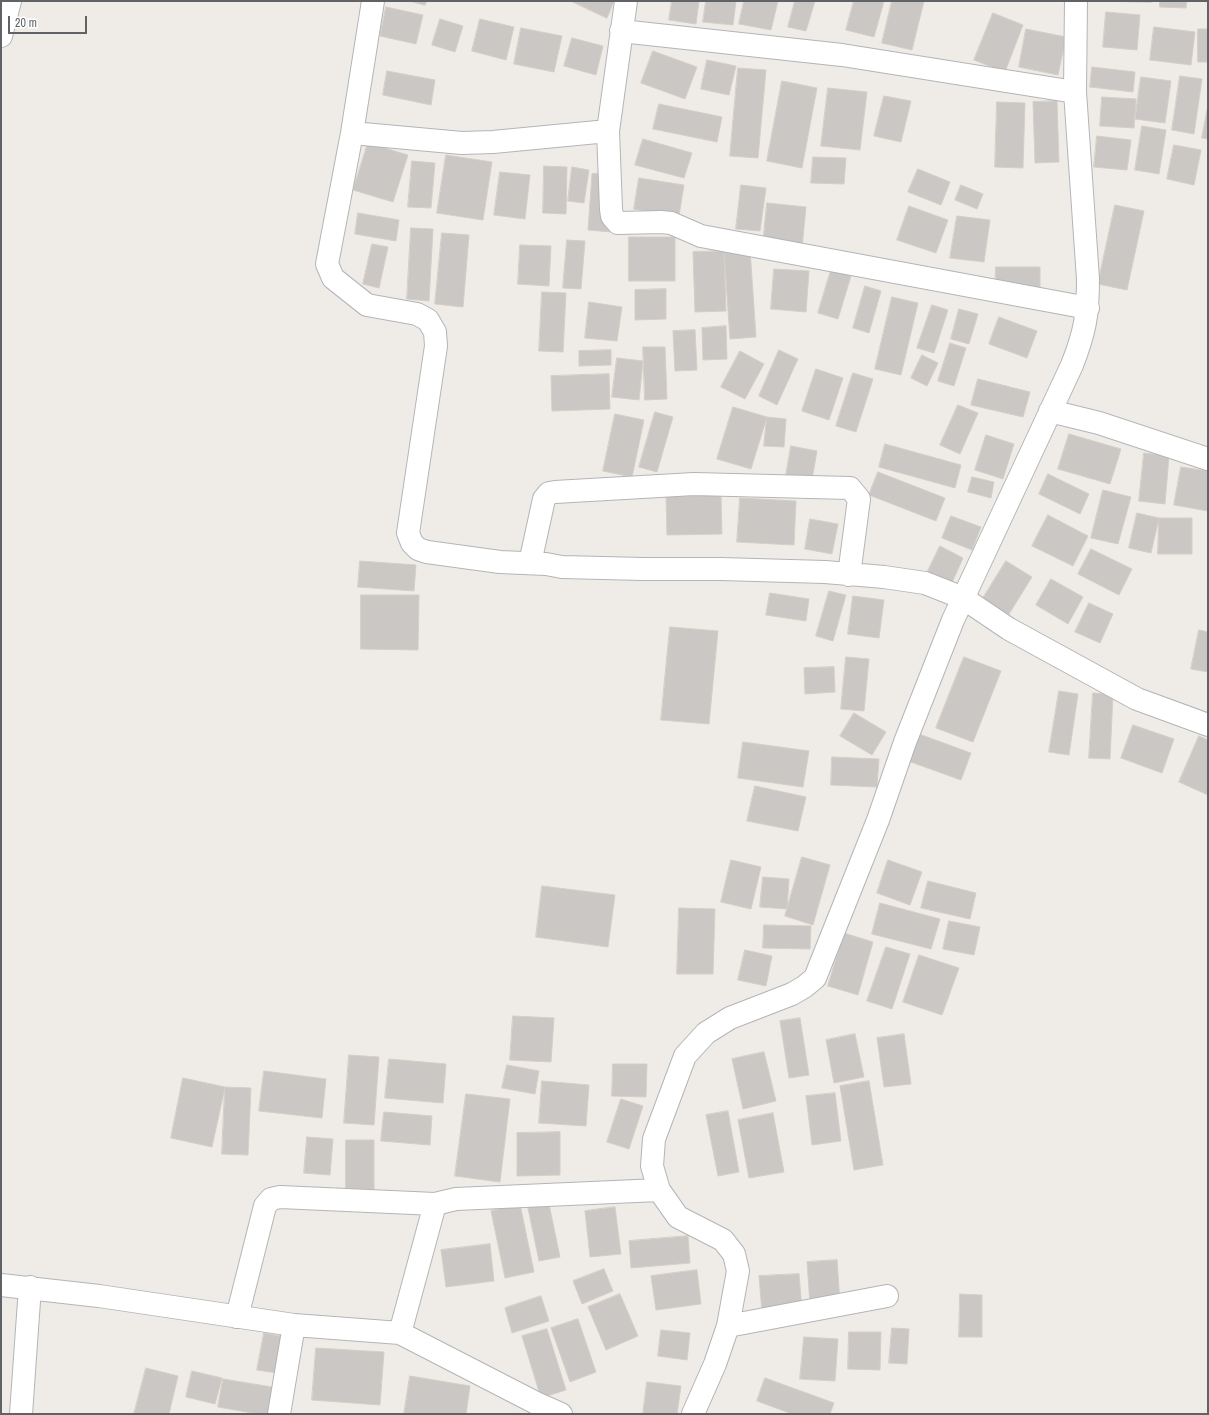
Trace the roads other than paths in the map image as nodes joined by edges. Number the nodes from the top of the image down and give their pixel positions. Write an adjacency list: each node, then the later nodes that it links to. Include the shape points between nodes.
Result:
1 (10, 1): 6 (street)
2 (373, 1): 9 (street)
3 (626, 1): 5 (street)
4 (1076, 1): 7 (street)
5 (621, 31): 7 (street, via 842,55); 8 (street)
6 (1, 36)
7 (1075, 92): 10 (street, via 1087,244)
8 (608, 130): 9 (street, via 493,142); 10 (street, via 611,209 612,216 618,223 671,223 701,236)
9 (352, 133): 13 (street, via 327,264 333,278 367,305 417,314 428,320 435,332 436,346 408,533 418,549 437,554)
10 (1088, 308): 11 (street, via 1083,336)
11 (1050, 411): 12 (street, via 1099,423); 15 (street)
12 (1208, 458)
13 (530, 563): 14 (street, via 562,567 721,568); 14 (street, via 543,503 549,493 694,484 850,488 859,500)
14 (849, 575): 15 (street, via 925,583)
15 (963, 598): 16 (street, via 1009,629 1137,699); 17 (street, via 815,978 792,994 730,1018 706,1033 685,1056 654,1139 652,1166)
16 (1207, 723)
17 (659, 1190): 18 (street, via 456,1199); 24 (street, via 678,1217 722,1240 734,1254 738,1271)
18 (435, 1204): 22 (street, via 280,1197 271,1199 265,1206); 25 (street)
19 (1, 1285): 20 (street)
20 (30, 1287): 22 (street); 26 (street)
21 (887, 1296): 24 (street)
22 (237, 1317): 23 (street)
23 (294, 1325): 25 (street); 27 (street)
24 (728, 1326): 29 (street)
25 (400, 1333): 28 (street)
26 (21, 1414)
27 (279, 1414)
28 (561, 1414)
29 (693, 1414)

